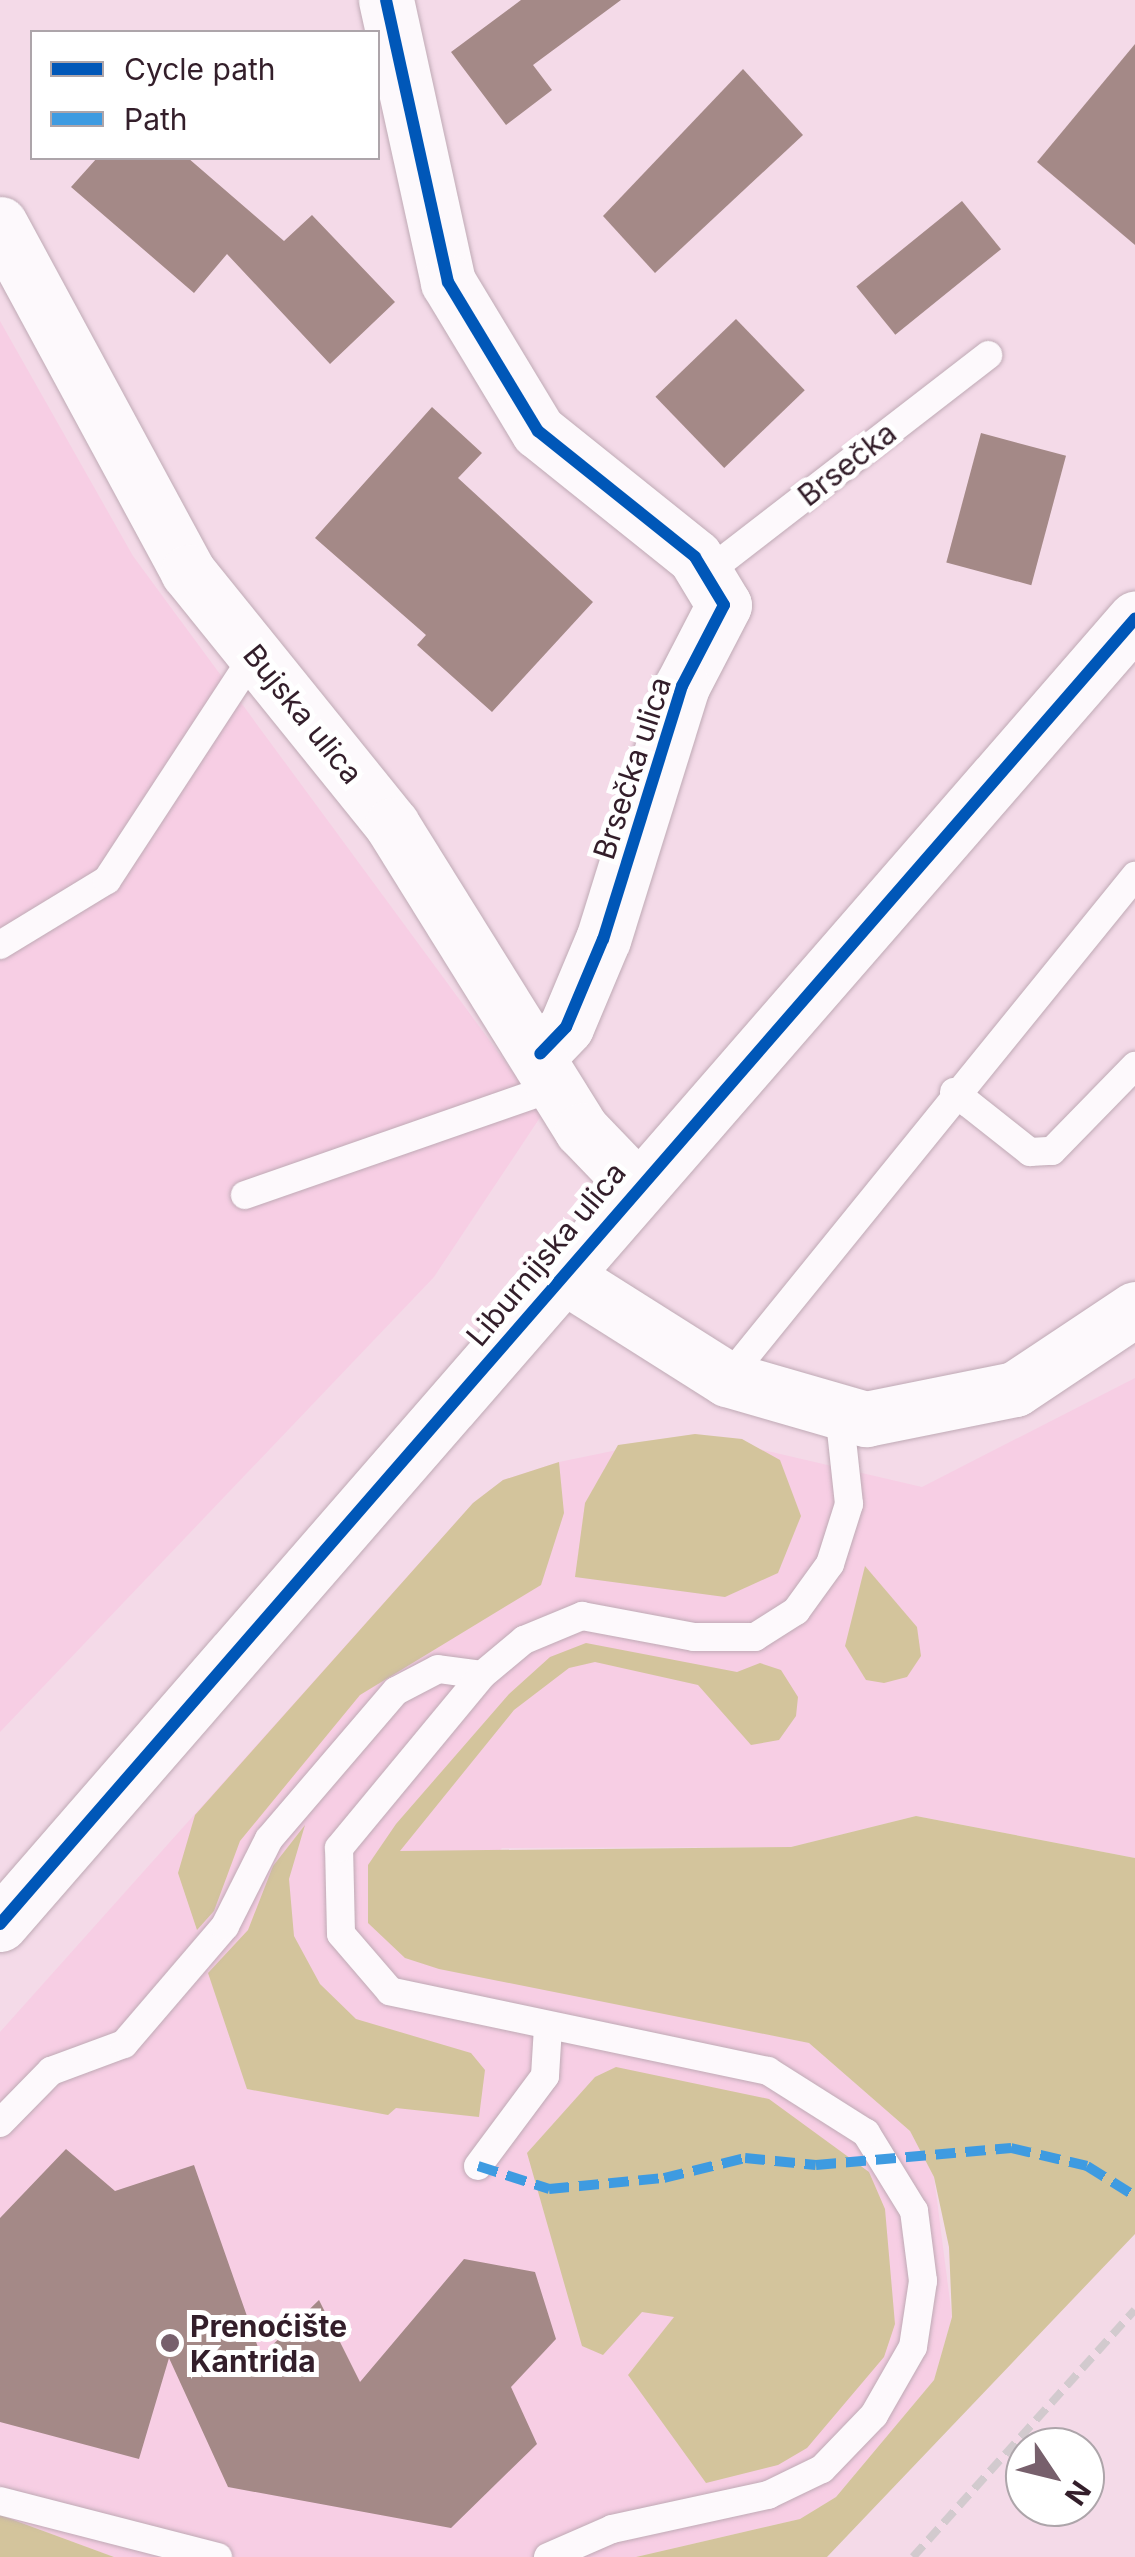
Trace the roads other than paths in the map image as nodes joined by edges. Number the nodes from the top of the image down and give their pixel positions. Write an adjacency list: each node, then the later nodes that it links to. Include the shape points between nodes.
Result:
1 (386, 0): 4 (street, via 448,282 538,431)
2 (0, 224): 6 (street, Bujska ulica, via 188,572)
3 (988, 355): 4 (lane, Brsečka)
4 (705, 574): 10 (street, Brsečka ulica, via 724,605 682,686 603,940)
5 (1135, 619): 12 (street, Liburnijska ulica)
6 (254, 654): 8 (lane, via 107,880); 10 (street, Bujska ulica, via 392,824)
7 (1135, 876): 11 (lane)
8 (0, 945)
9 (1135, 1066): 11 (lane, via 1052,1152 1030,1152)
10 (549, 1070): 12 (street, Bujska ulica, via 582,1130); 13 (lane)
11 (954, 1092): 16 (lane)
12 (636, 1185): 14 (street, Liburnijska ulica)
13 (245, 1196)
14 (564, 1276): 16 (street); 19 (street, Liburnijska ulica)
15 (1135, 1309): 17 (street, via 1016,1389 866,1420)
16 (727, 1379): 17 (street)
17 (839, 1412): 18 (lane, via 850,1468 842,1533 815,1590 776,1626 721,1640 582,1616 524,1640)
18 (482, 1675): 20 (lane, via 352,1826 339,1848 334,1903 351,1954 390,1990); 21 (lane, via 438,1669 396,1692 269,1839 225,1926 124,2044 51,2071)
19 (0, 1924)
20 (548, 2027): 22 (lane, via 545,2076); 25 (lane, via 768,2071 829,2105 866,2133 900,2178 922,2281 922,2318 893,2388 822,2469 768,2494 612,2529)
21 (0, 2123)
22 (478, 2166)
23 (0, 2501): 24 (lane)
24 (218, 2557)
25 (548, 2557)

